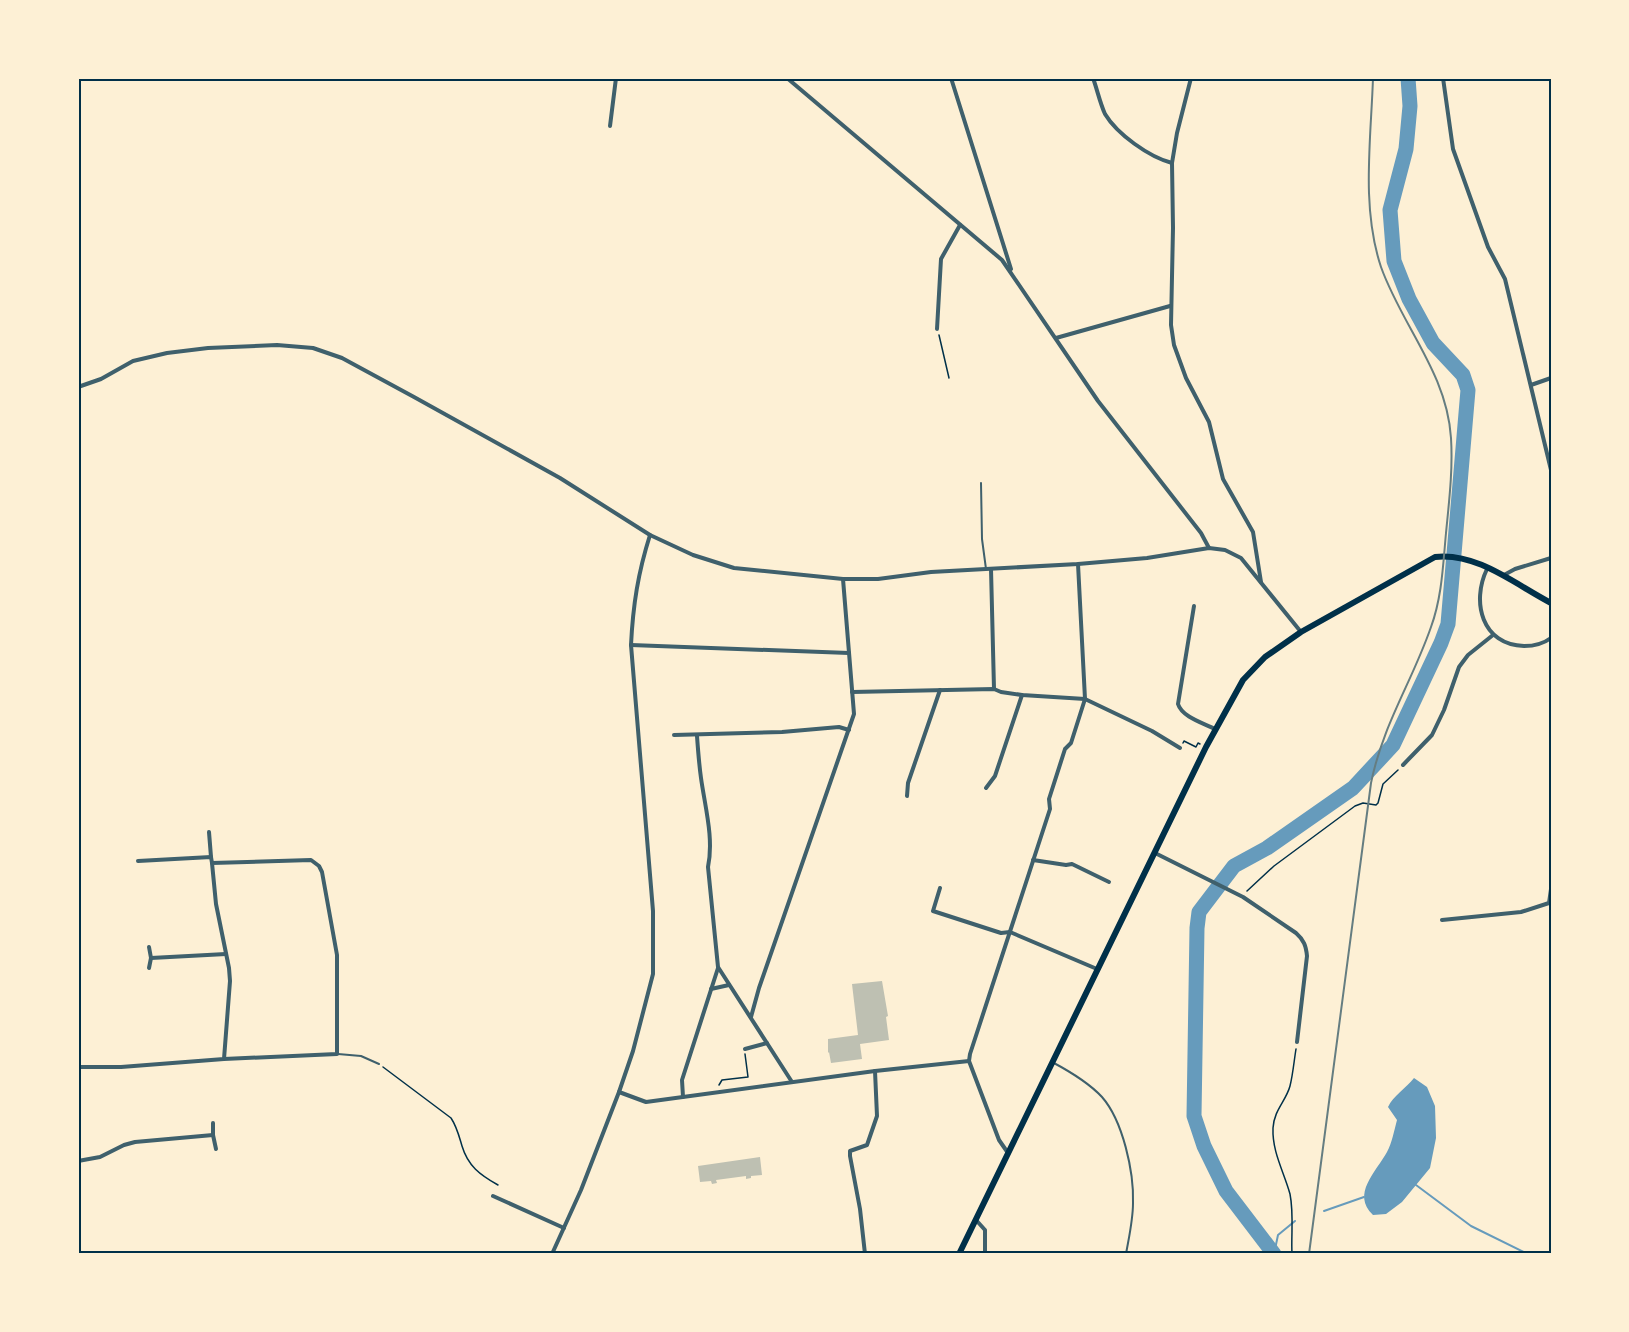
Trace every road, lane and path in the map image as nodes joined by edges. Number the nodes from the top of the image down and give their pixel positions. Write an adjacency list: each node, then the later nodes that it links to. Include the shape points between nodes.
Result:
1 (616, 78): 7 (street)
2 (787, 78): 9 (street)
3 (951, 78): 10 (street)
4 (1093, 78): 8 (street, via 1104,112 1114,126 1146,153)
5 (1191, 78): 8 (street)
6 (1443, 78): 16 (street, via 1453,149 1488,247 1505,279)
7 (610, 126)
8 (1172, 164): 11 (street)
9 (960, 225): 10 (street, via 1002,260); 12 (street, via 941,259)
10 (1012, 275): 13 (street)
11 (1170, 306): 13 (street); 28 (street, via 1174,345 1209,422 1223,478 1253,532)
12 (937, 329): 14 (path)
13 (1056, 338): 21 (street, via 1080,377 1201,532)
14 (949, 378)
15 (1551, 378): 16 (street)
16 (1532, 386): 18 (street)
17 (78, 387): 20 (street, via 133,362 167,353 277,345 313,348 342,358 560,478)
18 (1551, 470)
19 (981, 483): 25 (lane, via 982,539)
20 (650, 535): 27 (street, via 734,568); 34 (street, via 633,605)
21 (1209, 548): 23 (street); 28 (street, via 1235,554)
22 (1551, 558): 26 (street, via 1515,569)
23 (1078, 564): 25 (street); 40 (street)
24 (1487, 568): 26 (main road); 31 (main road, via 1448,556 1429,559); 32 (street, via 1480,598)
25 (989, 569): 27 (street); 36 (street)
26 (1503, 577): 29 (main road)
27 (843, 579): 35 (street)
28 (1262, 582): 31 (street)
29 (1551, 603)
30 (1194, 606): 41 (street, via 1178,704 1185,714)
31 (1300, 632): 41 (main road, via 1251,670)
32 (1493, 634): 33 (street, via 1518,646); 48 (street, via 1459,668 1432,735)
33 (1551, 638)
34 (631, 645): 35 (street); 84 (street, via 653,911 653,974)
35 (849, 653): 38 (street)
36 (994, 689): 37 (street); 39 (street)
37 (940, 690): 38 (street); 50 (street)
38 (852, 692): 42 (street, via 854,714)
39 (1022, 695): 40 (street); 49 (street)
40 (1085, 699): 47 (street); 54 (street, via 1049,798 1050,809)
41 (1215, 729): 46 (main road)
42 (849, 730): 44 (street, via 838,727); 71 (street)
43 (674, 735): 44 (street)
44 (697, 736): 66 (street)
45 (1184, 741): 46 (path)
46 (1206, 747): 52 (main road)
47 (1180, 748)
48 (1403, 765): 60 (path, via 1383,784 1376,805 1355,806 1274,866)
49 (987, 788)
50 (907, 796)
51 (209, 832): 53 (street)
52 (1154, 853): 60 (street); 68 (main road)
53 (211, 856): 55 (street); 56 (street)
54 (1033, 860): 57 (street, via 1072,864); 62 (street)
55 (138, 861)
56 (212, 863): 64 (street); 75 (street, via 306,859 319,866 338,955)
57 (1109, 882)
58 (940, 888): 62 (street, via 933,911 1001,933)
59 (1551, 889): 61 (street, via 1549,903 1533,909)
60 (1243, 897): 73 (street, via 1296,933 1306,946)
61 (1442, 920)
62 (1010, 932): 68 (street); 77 (street)
63 (149, 947): 65 (street)
64 (226, 954): 65 (street); 76 (street, via 230,981)
65 (151, 958): 67 (street)
66 (718, 967): 69 (street); 70 (street)
67 (149, 968)
68 (1098, 970): 78 (main road)
69 (729, 985): 70 (street); 71 (street)
70 (711, 989): 85 (street, via 682,1080)
71 (751, 1017): 72 (street)
72 (767, 1042): 74 (street); 82 (street)
73 (1297, 1042): 100 (path, via 1290,1088 1279,1105 1273,1136 1290,1193)
74 (745, 1048): 83 (path, via 748,1077 722,1080)
75 (337, 1054): 76 (street); 79 (lane, via 361,1056)
76 (224, 1059): 80 (street)
77 (969, 1061): 81 (street); 89 (street, via 999,1140)
78 (1052, 1062): 89 (main road); 99 (lane, via 1094,1090 1118,1124 1134,1204)
79 (379, 1064): 91 (path, via 451,1118 471,1166)
80 (78, 1067)
81 (875, 1071): 82 (street); 96 (street, via 878,1116 867,1145 850,1151)
82 (792, 1082): 85 (street)
83 (715, 1088)
84 (619, 1092): 85 (street, via 646,1102); 94 (street)
85 (683, 1097)
86 (213, 1123): 87 (street)
87 (213, 1135): 88 (street); 90 (street, via 135,1142 100,1157)
88 (216, 1149)
89 (1008, 1153): 93 (main road)
90 (78, 1161)
91 (498, 1185)
92 (493, 1196): 94 (street)
93 (976, 1219): 97 (main road); 98 (street, via 985,1230)
94 (564, 1228): 95 (street)
95 (552, 1254)
96 (865, 1254)
97 (959, 1254)
98 (985, 1254)
99 (1126, 1254)
100 (1292, 1254)

